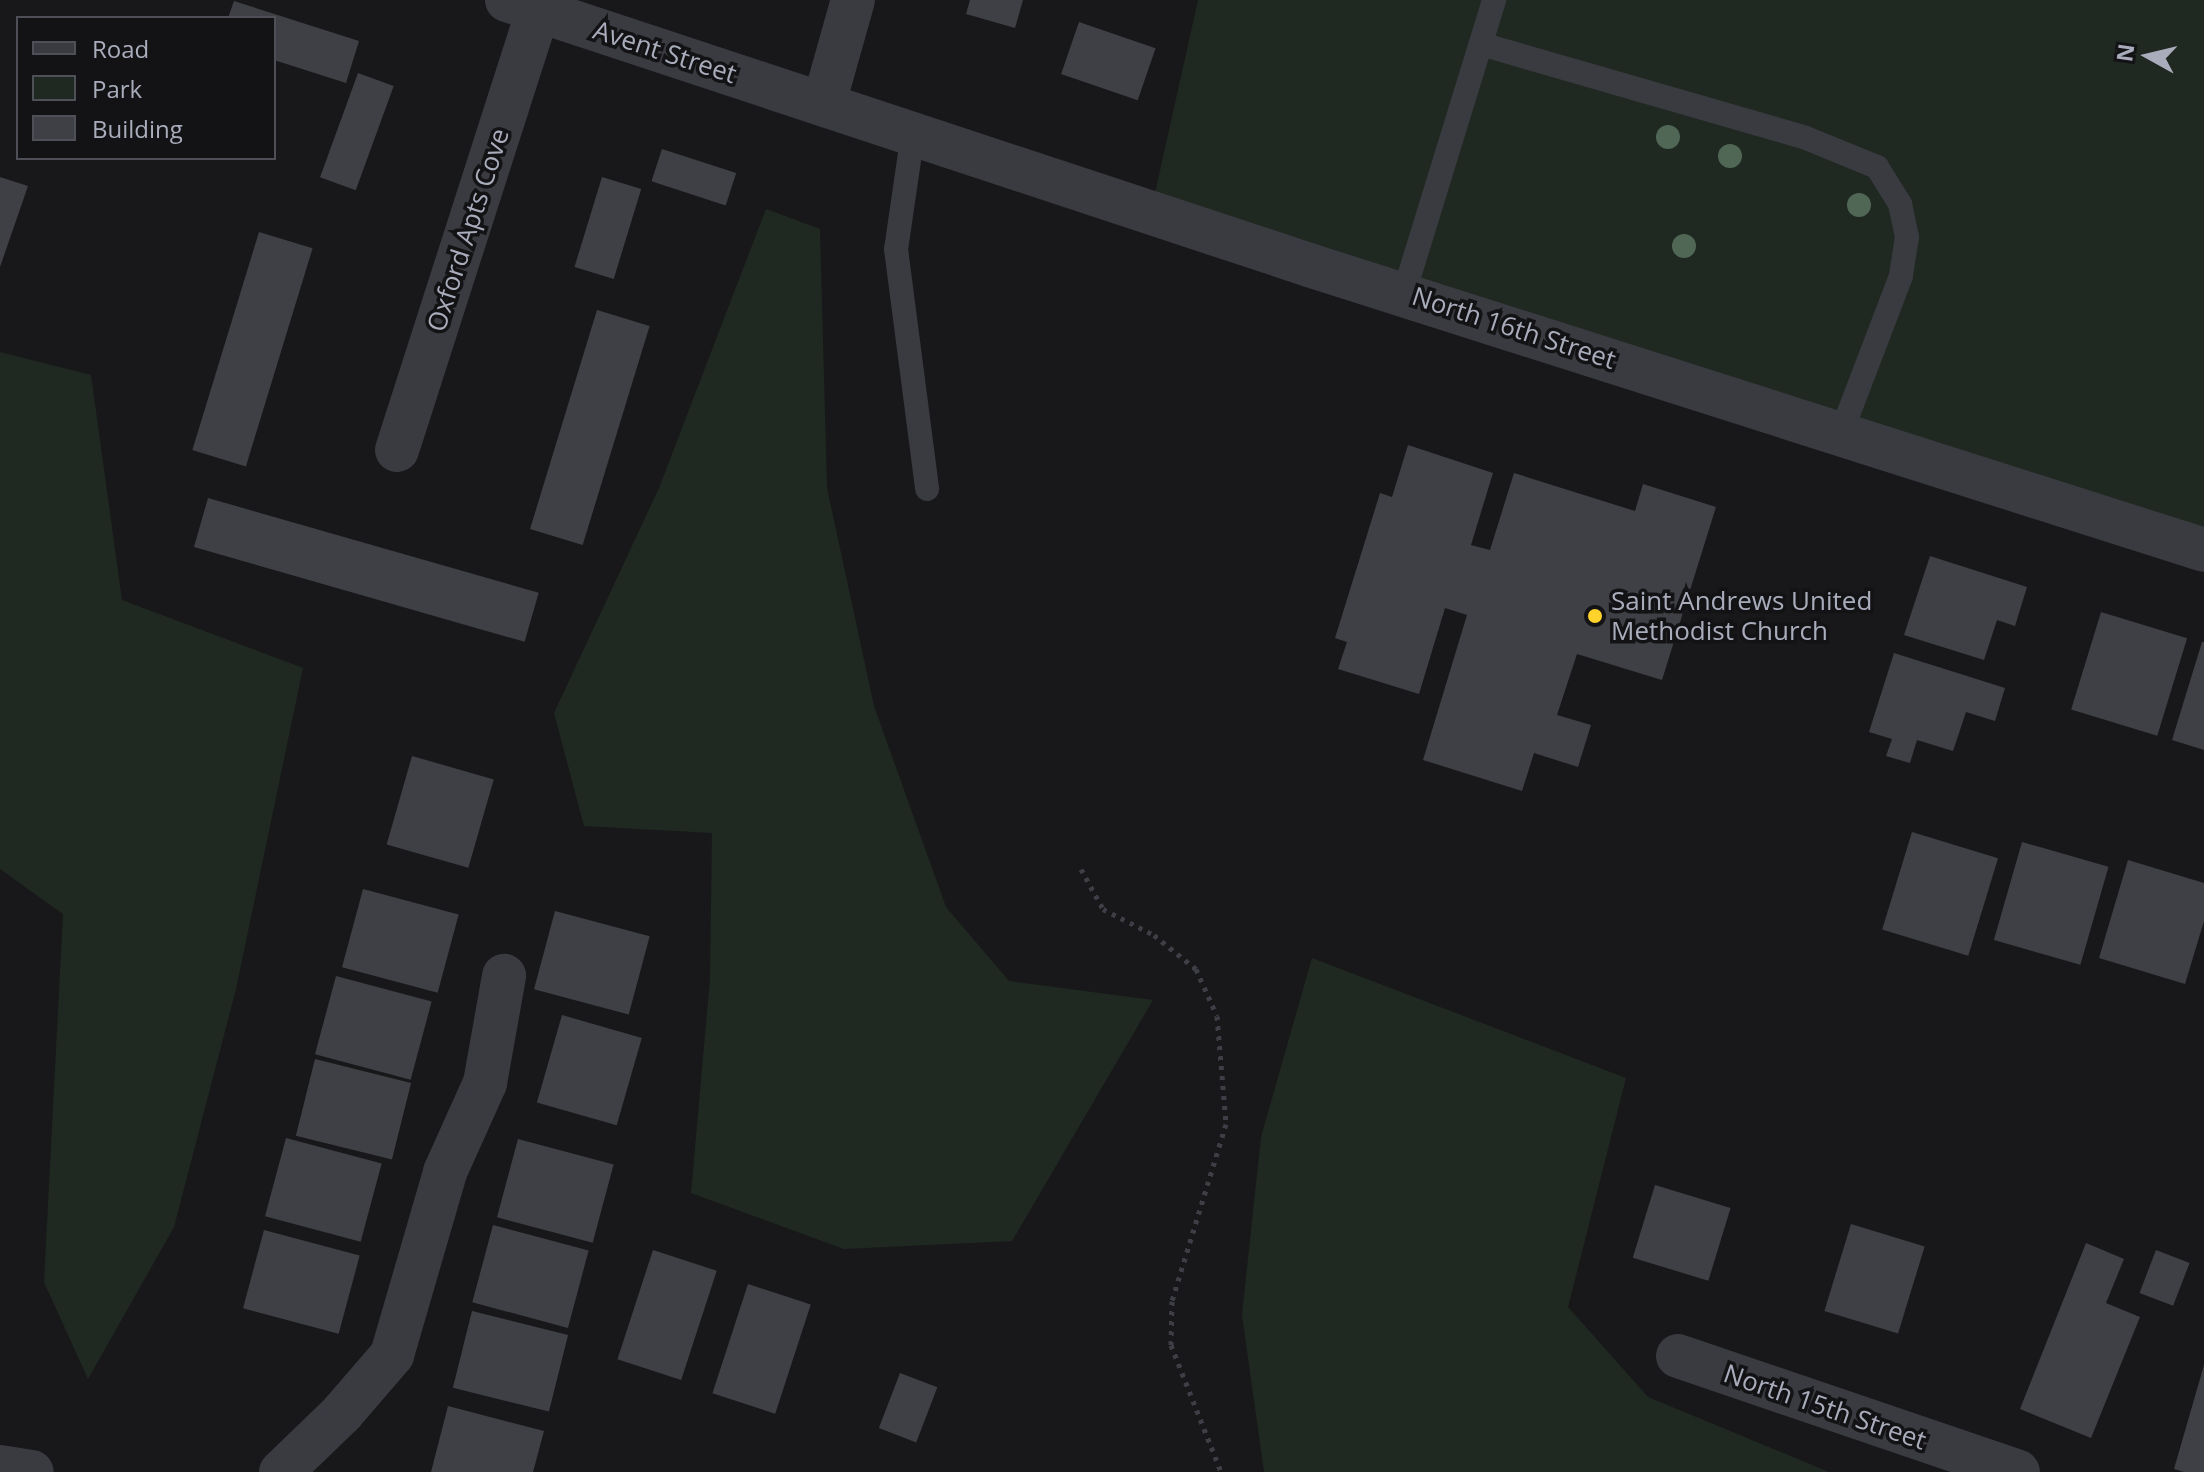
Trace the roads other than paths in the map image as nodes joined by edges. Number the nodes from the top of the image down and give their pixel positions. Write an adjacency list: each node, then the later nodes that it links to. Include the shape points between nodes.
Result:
1 (853, 0): 5 (street)
2 (1494, 0): 4 (lane)
3 (522, 5): 5 (street, Avent Street); 9 (street, Oxford Apts Cove)
4 (1481, 44): 7 (lane); 8 (lane, via 1806,138 1877,167 1900,204 1907,237 1901,276)
5 (824, 103): 6 (street, North 16th Street)
6 (913, 133): 7 (street, North 16th Street); 10 (lane, via 896,249)
7 (1404, 293): 8 (street, North 16th Street)
8 (1841, 433): 11 (street, North 16th Street)
9 (397, 450)
10 (927, 489)
11 (2204, 550)
12 (504, 976): 16 (street, via 485,1083 445,1172 392,1355)
13 (1678, 1356): 17 (street, North 15th Street)
14 (0, 1467): 15 (street)
15 (32, 1472)
16 (281, 1472)
17 (2018, 1472)

